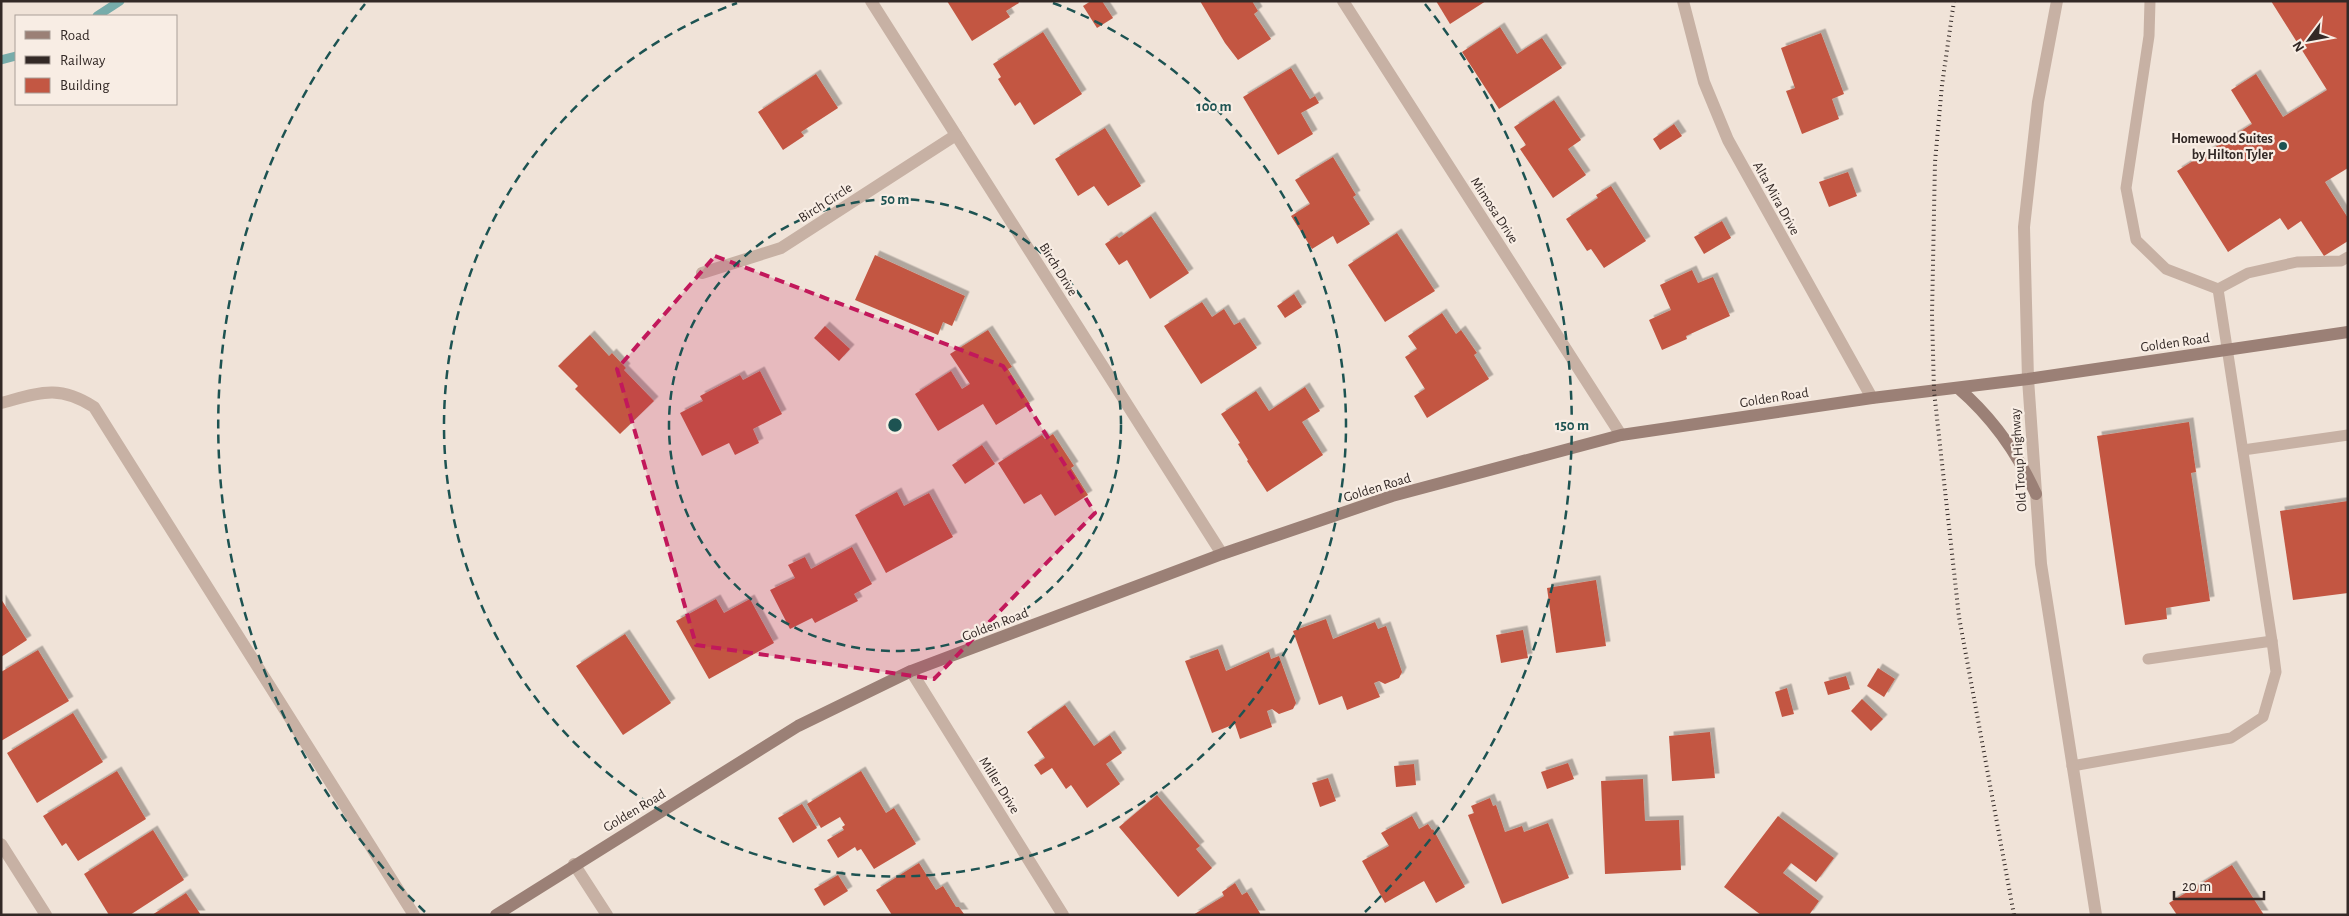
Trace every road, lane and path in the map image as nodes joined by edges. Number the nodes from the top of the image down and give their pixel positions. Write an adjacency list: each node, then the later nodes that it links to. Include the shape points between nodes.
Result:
1 (871, 1): 6 (street, Birch Drive)
2 (1342, 1): 16 (street, Mimosa Drive)
3 (1683, 1): 14 (street, Alta Mira Drive, via 1704,82 1728,140)
4 (2057, 1): 12 (street, Old Troup Highway, via 2038,102 2024,227)
5 (2150, 1): 9 (lane, via 2149,36 2126,188 2136,240 2166,269)
6 (956, 135): 8 (street, Birch Circle, via 781,248); 20 (street, Birch Drive)
7 (2348, 257): 9 (lane, via 2341,261 2297,262 2248,273)
8 (702, 273)
9 (2218, 289): 11 (lane)
10 (2348, 332): 11 (street, Golden Road)
11 (2228, 350): 12 (street, Golden Road); 18 (lane)
12 (2028, 379): 13 (street, Golden Road); 19 (street, Old Troup Highway)
13 (1958, 388): 14 (street, Golden Road); 19 (street, via 1989,417 2008,441)
14 (1872, 398): 16 (street, Golden Road)
15 (1, 403): 28 (street, via 46,391 77,396 94,407)
16 (1621, 435): 20 (street, Golden Road, via 1392,496)
17 (2348, 435): 18 (lane)
18 (2243, 450): 21 (lane)
19 (2036, 494): 24 (street, Old Troup Highway, via 2041,564)
20 (1222, 554): 23 (street, Golden Road)
21 (2272, 641): 22 (lane); 24 (lane, via 2276,672 2263,717 2231,738)
22 (2148, 659)
23 (911, 671): 26 (street, Golden Road, via 798,726); 31 (street, Miller Drive)
24 (2072, 766): 32 (street, Old Troup Highway)
25 (1, 844): 27 (street)
26 (574, 864): 29 (street, Golden Road); 30 (street)
27 (46, 915)
28 (414, 915)
29 (496, 915)
30 (607, 915)
31 (1063, 915)
32 (2096, 915)

